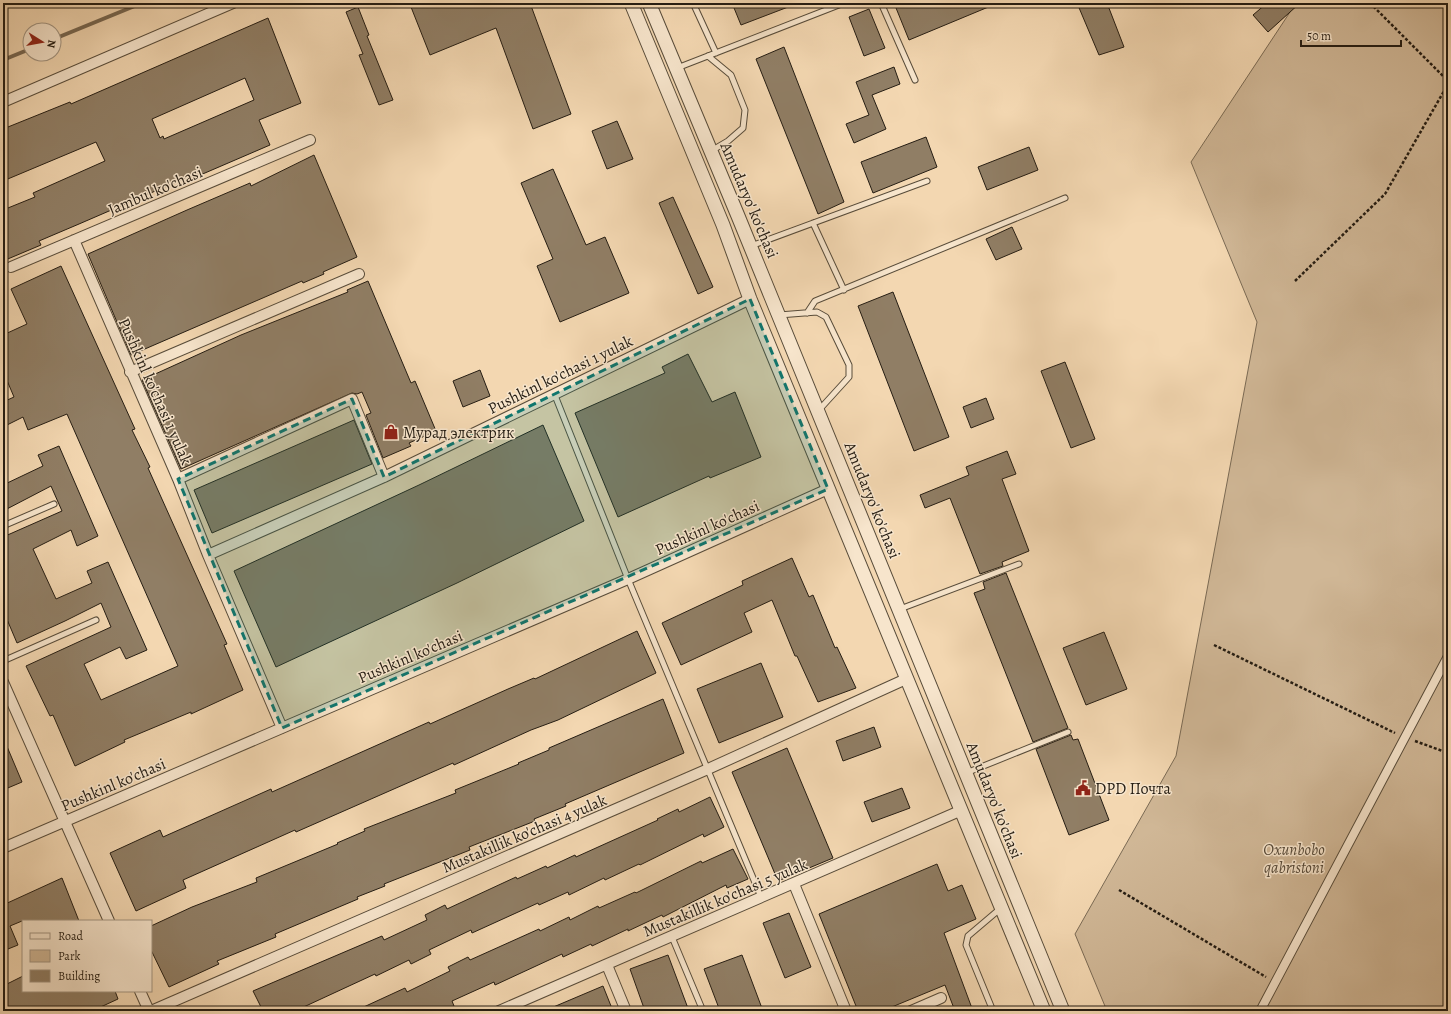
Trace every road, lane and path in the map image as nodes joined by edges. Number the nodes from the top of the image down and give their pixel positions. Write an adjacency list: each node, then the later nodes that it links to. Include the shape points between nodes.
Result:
1 (234, 3): 13 (street)
2 (631, 3): 25 (street)
3 (649, 3): 10 (street, Amudaryo' ko'chasi)
4 (693, 3): 8 (lane)
5 (844, 3): 8 (lane)
6 (881, 3): 11 (lane)
7 (1370, 3): 12 (path)
8 (716, 53): 9 (lane)
9 (708, 56): 10 (lane); 15 (lane, via 731,75 745,110 743,128)
10 (676, 68): 15 (street, Amudaryo' ko'chasi)
11 (915, 80)
12 (1448, 83): 23 (path, via 1385,194)
13 (3, 102)
14 (310, 140): 19 (street, Jambul ko'chasi)
15 (711, 151): 20 (street, Amudaryo' ko'chasi)
16 (927, 181): 18 (lane)
17 (1065, 198): 24 (lane)
18 (812, 223): 20 (lane); 24 (lane)
19 (74, 240): 21 (street, Jambul ko'chasi); 28 (street, Pushkinl ko'chasi 1 yulak)
20 (750, 246): 27 (street, Amudaryo' ko'chasi)
21 (12, 267)
22 (358, 274): 28 (street)
23 (1295, 281)
24 (844, 290): 26 (lane, via 816,301)
25 (750, 300): 29 (street, Pushkinl ko'chasi 1 yulak); 34 (street)
26 (807, 313): 27 (lane); 30 (lane, via 817,312 826,317 849,364 849,377)
27 (778, 315): 30 (street, Amudaryo' ko'chasi)
28 (130, 372): 32 (street, Pushkinl ko'chasi 1 yulak)
29 (554, 393): 31 (street, Pushkinl ko'chasi 1 yulak); 39 (lane)
30 (818, 411): 33 (street, Amudaryo' ko'chasi)
31 (384, 477): 32 (street, via 352,399); 37 (street, Pushkinl ko'chasi 1 yulak)
32 (178, 479): 37 (street, Pushkinl ko'chasi 1 yulak)
33 (847, 481): 34 (street); 40 (street, Amudaryo' ko'chasi)
34 (828, 490): 39 (street, Pushkinl ko'chasi); 45 (street)
35 (54, 504): 36 (lane)
36 (3, 526)
37 (208, 555): 47 (street, Pushkinl ko'chasi 1 yulak)
38 (1019, 564): 40 (lane)
39 (628, 579): 47 (street, Pushkinl ko'chasi); 51 (lane)
40 (899, 610): 52 (street, Amudaryo' ko'chasi)
41 (96, 620): 44 (lane)
42 (1214, 645): 49 (path)
43 (1448, 656): 49 (street)
44 (3, 661)
45 (906, 679): 51 (street, Mustakillik ko'chasi 4 yulak); 53 (street)
46 (3, 682): 54 (street)
47 (282, 728): 54 (street, Pushkinl ko'chasi)
48 (1068, 732): 52 (lane)
49 (1405, 738): 50 (path); 63 (street)
50 (1448, 753)
51 (708, 769): 58 (lane); 66 (street, Mustakillik ko'chasi 4 yulak)
52 (966, 773): 74 (street, Amudaryo' ko'chasi)
53 (962, 810): 56 (street, Mustakillik ko'chasi 5 yulak); 59 (street)
54 (64, 821): 55 (street, Pushkinl ko'chasi); 60 (street)
55 (3, 848)
56 (794, 884): 58 (street, Mustakillik ko'chasi 5 yulak); 70 (street)
57 (1118, 890): 63 (path)
58 (762, 898): 61 (street, Mustakillik ko'chasi 5 yulak)
59 (1002, 908): 72 (lane, via 966,940); 73 (street)
60 (108, 920)
61 (672, 937): 62 (street, Mustakillik ko'chasi 5 yulak); 69 (lane)
62 (607, 965): 67 (street, Mustakillik ko'chasi 5 yulak); 68 (street)
63 (1275, 983): 75 (street)
64 (140, 992): 66 (street)
65 (941, 998): 71 (street)
66 (150, 1011)
67 (499, 1011)
68 (626, 1011)
69 (703, 1011)
70 (846, 1011)
71 (911, 1011)
72 (993, 1011)
73 (1044, 1011)
74 (1063, 1011)
75 (1260, 1011)

